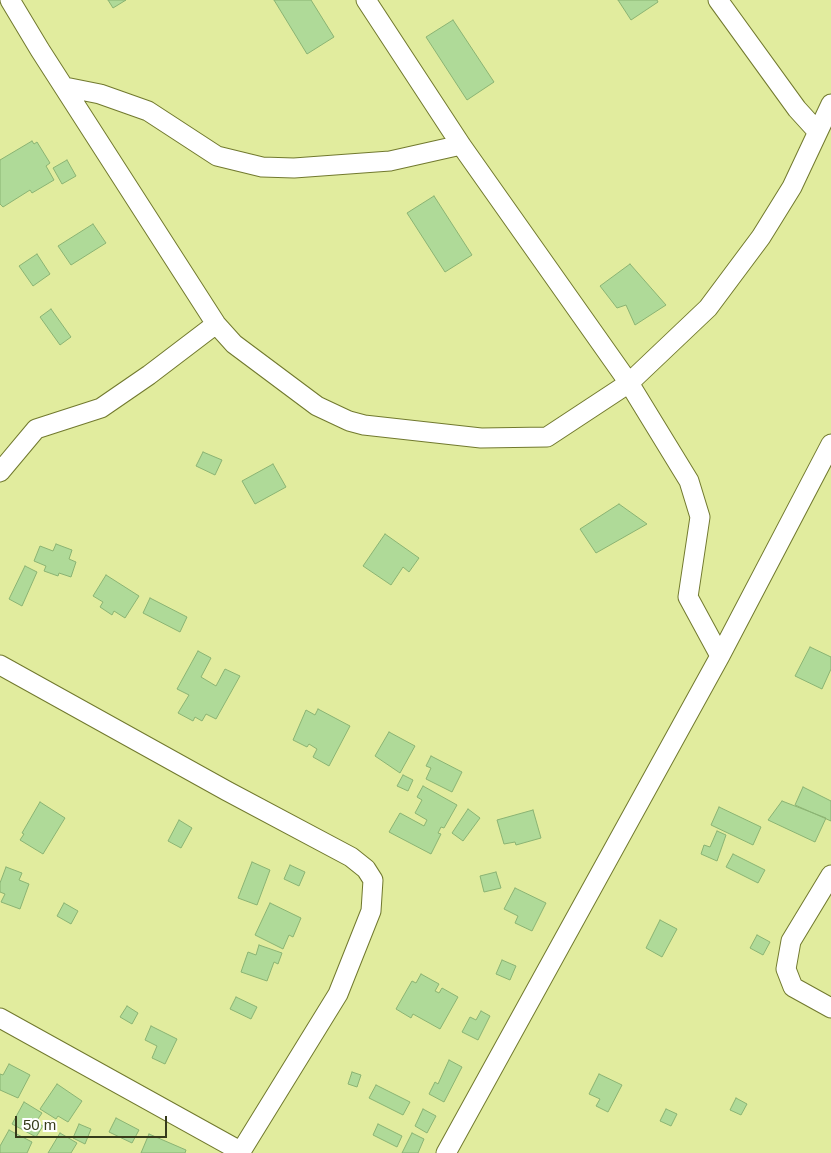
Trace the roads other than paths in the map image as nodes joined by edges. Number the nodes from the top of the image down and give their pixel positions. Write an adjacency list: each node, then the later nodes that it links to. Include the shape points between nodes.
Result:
1 (10, 0): 4 (street)
2 (366, 0): 7 (street)
3 (718, 0): 6 (street)
4 (65, 87): 7 (street, via 100,94 148,112 217,156 262,167 390,161); 8 (street)
5 (831, 104): 6 (street)
6 (817, 132): 9 (street, via 792,187 761,237 708,308)
7 (461, 145): 9 (street)
8 (216, 324): 9 (street, via 234,344 310,402 364,425 481,438 547,437); 11 (street, via 101,408 36,429)
9 (629, 383): 12 (street, via 689,481 700,517 688,597)
10 (831, 444): 12 (street)
11 (0, 472)
12 (720, 656): 18 (street)
13 (0, 665): 17 (street, via 351,857 366,869 373,880 371,911 338,994)
14 (831, 875): 15 (street, via 791,941 786,969 793,987)
15 (831, 1008)
16 (0, 1018): 17 (street)
17 (240, 1152)
18 (446, 1153)

